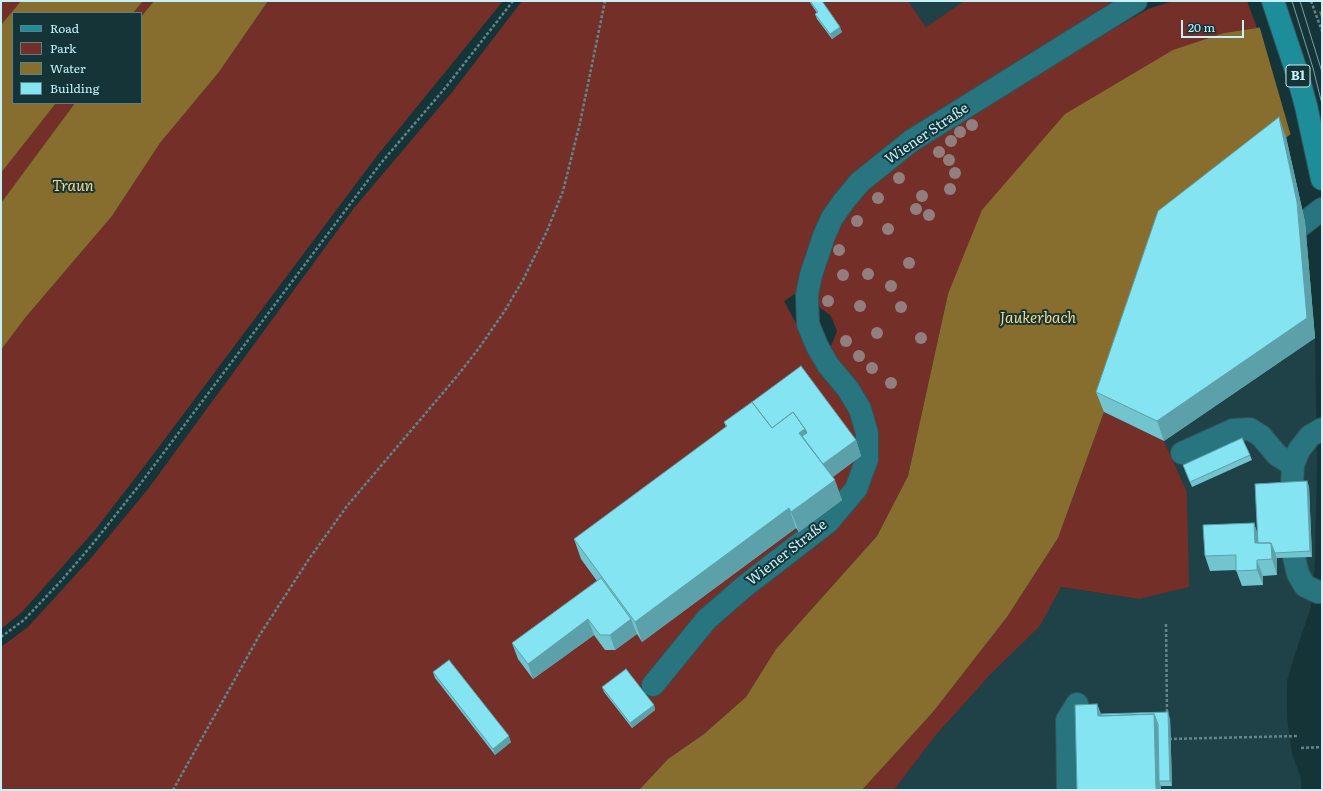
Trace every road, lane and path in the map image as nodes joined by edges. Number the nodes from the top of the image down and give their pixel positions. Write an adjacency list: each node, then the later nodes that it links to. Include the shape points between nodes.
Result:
1 (513, 1): 17 (path, via 446,87 381,163 91,546 24,620)
2 (606, 1): 27 (path, via 563,190 547,231 523,280 475,354 348,506 309,559 259,636)
3 (1136, 1): 18 (street, Wiener Straße, via 911,141 860,182 844,201 832,218 811,274 807,295 808,324 816,346 860,409 867,433 867,459 856,489 828,522 707,619)
4 (1311, 1): 6 (path)
5 (1275, 6): 7 (main road, B1, via 1297,72)
6 (1322, 31)
7 (1322, 179)
8 (1322, 209): 9 (street)
9 (1270, 254)
10 (1322, 430): 12 (street, via 1310,436 1299,450)
11 (1182, 453): 12 (street, via 1233,430 1250,430 1261,436 1277,455)
12 (1294, 465): 13 (street)
13 (1292, 487)
14 (1294, 558): 15 (street, via 1298,574 1305,586)
15 (1322, 592)
16 (1166, 624): 20 (path)
17 (1, 637)
18 (653, 685)
19 (1076, 704): 28 (street, via 1067,720)
20 (1168, 717)
21 (1168, 732): 23 (path)
22 (1298, 736): 23 (path)
23 (1168, 739): 24 (path)
24 (1168, 746)
25 (1322, 747): 26 (path)
26 (1301, 748)
27 (172, 790)
28 (1068, 790)

